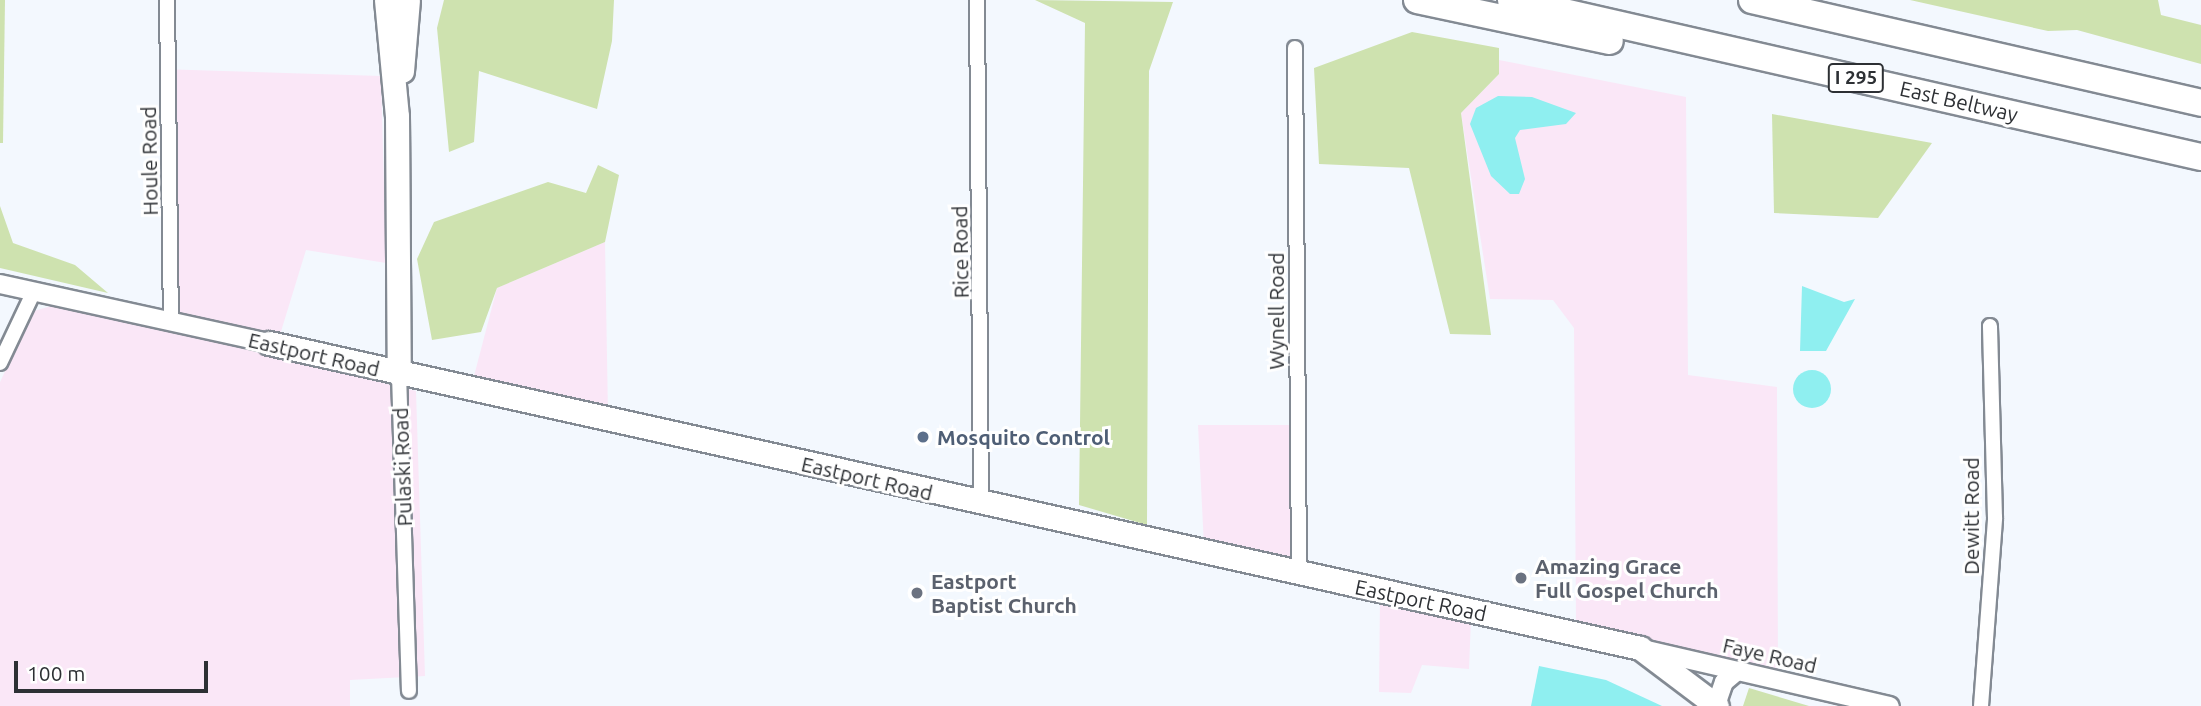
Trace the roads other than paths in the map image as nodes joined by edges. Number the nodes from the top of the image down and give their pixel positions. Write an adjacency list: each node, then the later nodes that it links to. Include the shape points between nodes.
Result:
1 (167, 0): 15 (street, Houle Road)
2 (386, 0): 10 (main road, Pulaski Road)
3 (408, 0): 10 (main road, Pulaski Road)
4 (977, 0): 20 (street, Rice Road)
5 (1417, 0): 11 (highway)
6 (1511, 0): 11 (highway, East Beltway / I 295)
7 (1752, 0): 9 (highway, I 295)
8 (1295, 48): 21 (street, Wynell Road)
9 (2201, 103)
10 (397, 116): 19 (main road, Pulaski Road)
11 (2084, 130): 12 (highway, East Beltway / I 295)
12 (2201, 157)
13 (0, 284): 14 (street, Eastport Road)
14 (34, 291): 15 (street, Eastport Road); 18 (street)
15 (171, 321): 17 (street, Eastport Road)
16 (1990, 326): 27 (street, Dewitt Road, via 1995,518)
17 (269, 343): 19 (main road, Eastport Road)
18 (0, 363)
19 (398, 374): 20 (main road, Eastport Road); 24 (street, Pulaski Road)
20 (981, 503): 21 (main road, Eastport Road)
21 (1299, 573): 22 (main road, Eastport Road)
22 (1640, 649): 23 (street, Faye Road); 25 (main road, Eastport Road)
23 (1737, 671): 25 (street, via 1724,682); 26 (street, Faye Road)
24 (409, 691)
25 (1717, 705)
26 (1890, 706)
27 (1981, 706)

